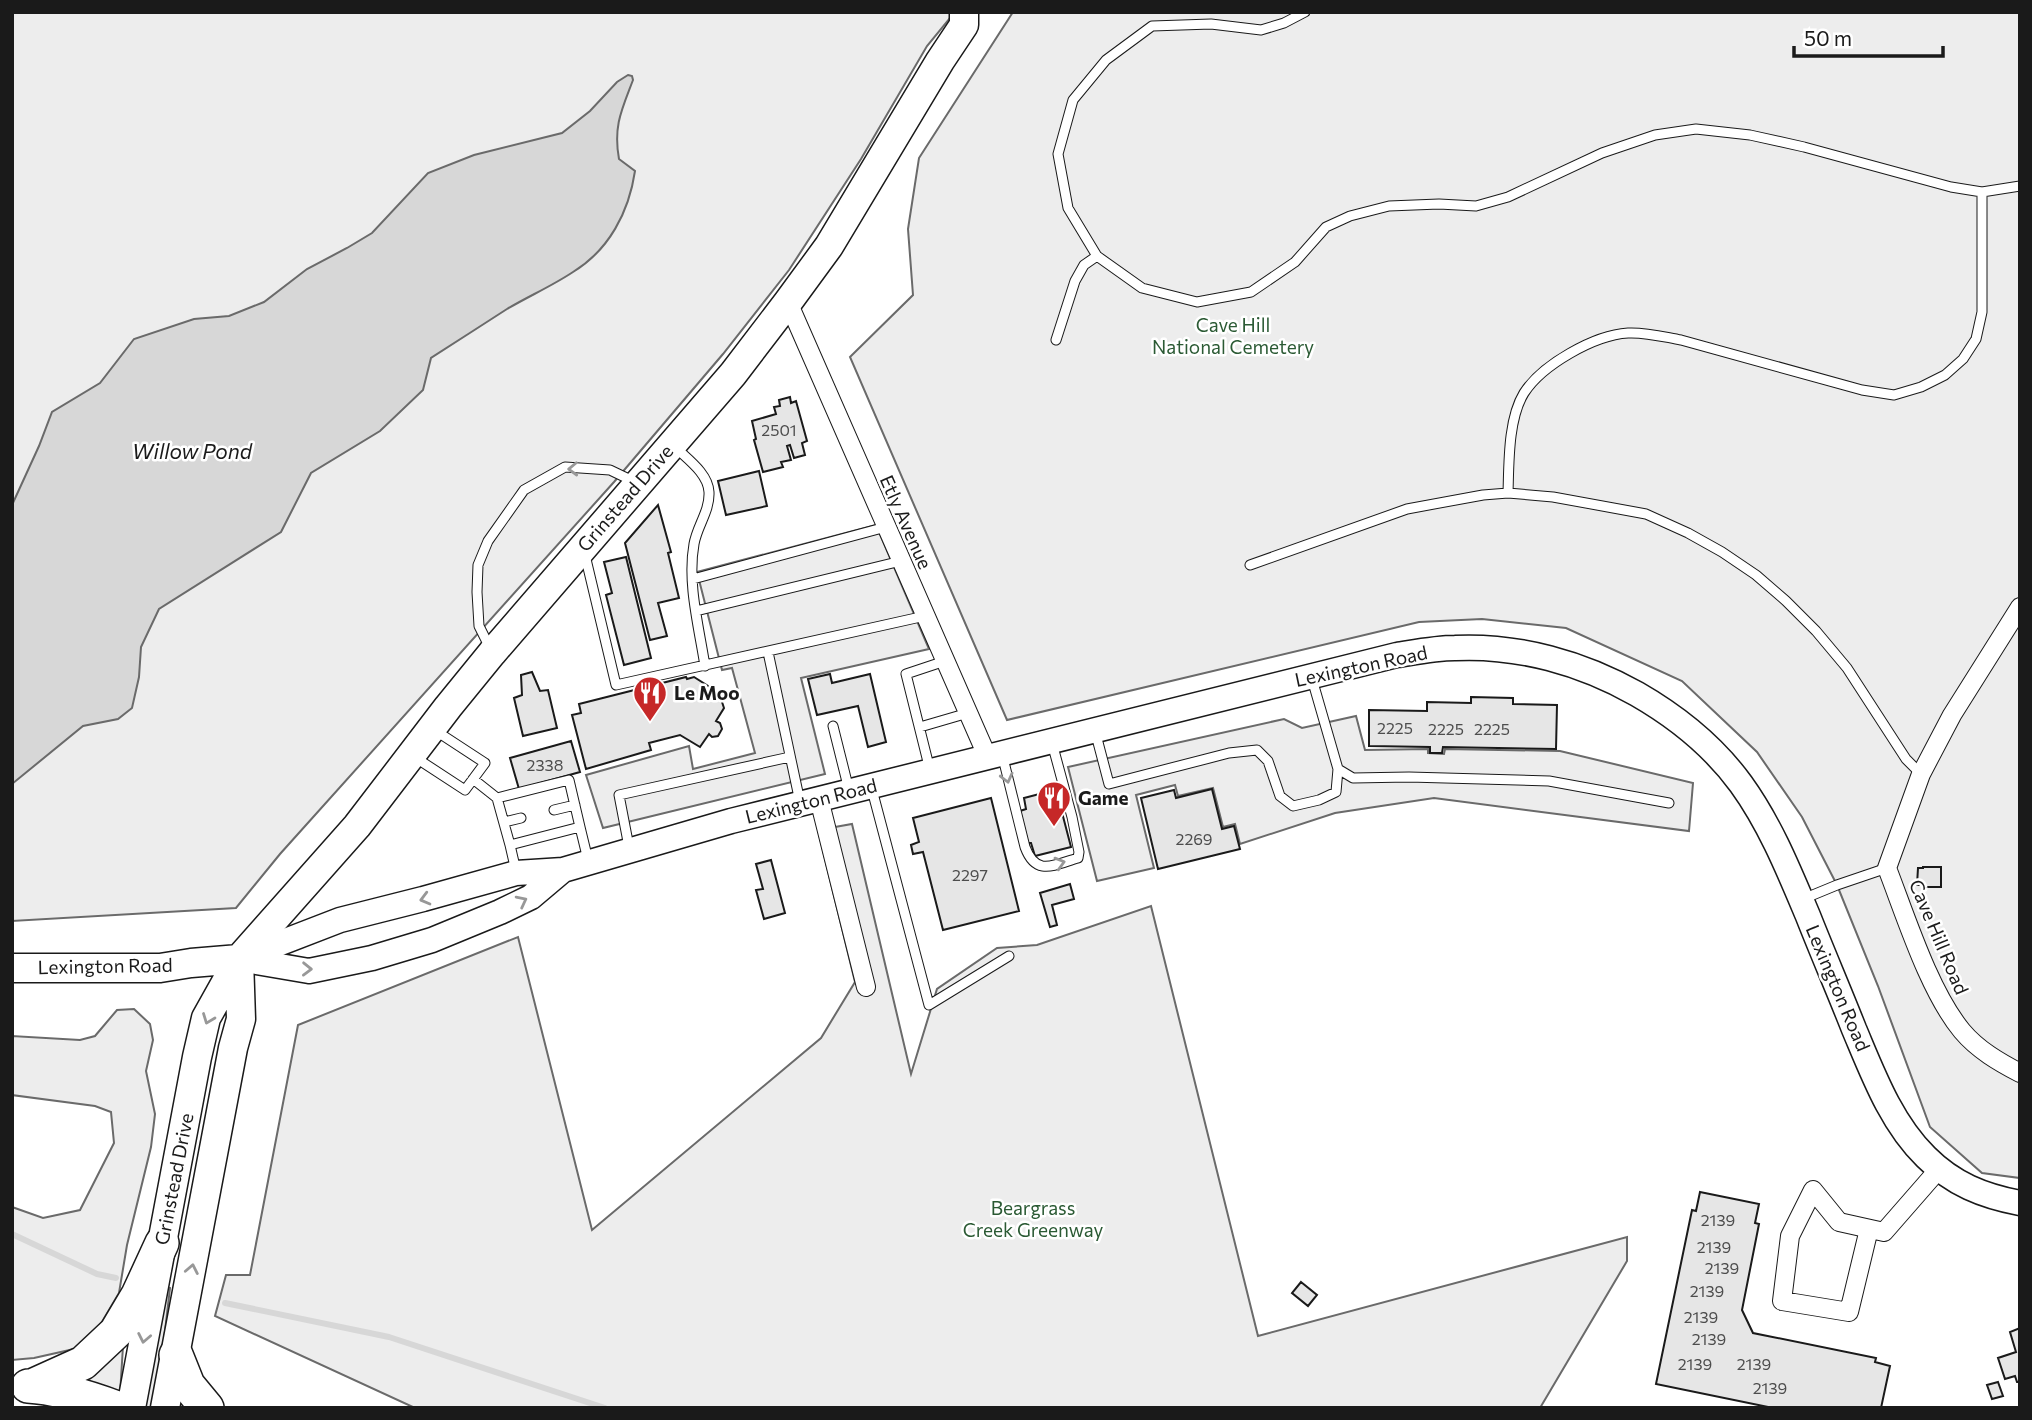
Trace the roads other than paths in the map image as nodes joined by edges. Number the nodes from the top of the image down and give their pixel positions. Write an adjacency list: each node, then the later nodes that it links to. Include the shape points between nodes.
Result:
1 (1305, 12): 5 (lane, via 1261,30 1211,24 1152,26 1106,60 1073,100 1058,154 1068,208)
2 (968, 17): 6 (main road, Grinstead Drive, via 828,246)
3 (2020, 186): 4 (lane)
4 (1982, 192): 5 (lane, via 1763,138 1696,130 1655,135 1602,153 1508,197 1476,206 1389,206 1350,216 1326,227 1295,261 1251,292 1197,302 1142,288); 10 (lane, via 1982,312 1976,339 1964,359 1945,375 1894,395 1681,340 1627,332 1568,355 1543,371 1524,394 1514,422)
5 (1097, 256): 7 (lane, via 1084,265 1075,281)
6 (788, 302): 8 (main road, Grinstead Drive); 11 (street, Etly Avenue)
7 (1056, 340)
8 (672, 444): 9 (main road, Grinstead Drive); 15 (lane, via 704,476 709,493 694,542)
9 (638, 483): 12 (main road, Grinstead Drive); 20 (lane, one-way to 20, via 610,470 565,467 524,490 488,541 478,565 480,626)
10 (1508, 493): 14 (lane, via 1407,509); 35 (lane, via 1646,514 1688,533 1756,575 1809,624 1847,668 1906,759)
11 (886, 527): 13 (street, Etly Avenue); 15 (lane)
12 (583, 546): 20 (main road, Grinstead Drive); 22 (lane, via 616,685)
13 (901, 561): 17 (lane); 18 (street, Etly Avenue)
14 (1250, 565)
15 (693, 579): 17 (lane)
16 (2020, 607): 35 (street, Cave Hill Road)
17 (696, 611): 22 (lane)
18 (925, 616): 19 (lane); 21 (street, Etly Avenue)
19 (768, 652): 22 (lane); 32 (lane)
20 (492, 653): 27 (main road, Grinstead Drive)
21 (945, 661): 24 (street, Etly Avenue); 26 (lane, via 906,674)
22 (705, 666)
23 (1311, 676): 28 (main road, Lexington Road); 33 (lane); 52 (main road, Lexington Road, via 1397,655 1454,648 1527,653 1611,681 1654,703 1717,755 1773,837)
24 (968, 713): 26 (lane); 31 (street, Etly Avenue)
25 (833, 726): 37 (lane)
26 (920, 727): 34 (lane)
27 (432, 728): 30 (main road, Grinstead Drive); 36 (lane, via 485,762)
28 (1095, 730): 29 (main road, Lexington Road); 33 (lane, via 1109,784 1257,750 1268,761 1280,796 1293,806 1336,792)
29 (1051, 742): 31 (main road, Lexington Road); 31 (lane, one-way to 29, via 1030,860 1047,867 1078,858 1079,852)
30 (411, 755): 36 (lane, via 465,790); 54 (main road, Grinstead Drive, via 357,826)
31 (995, 756): 34 (main road, Lexington Road)
32 (790, 757): 39 (lane); 47 (lane, via 618,795)
33 (1338, 769): 40 (lane, via 1353,778 1549,780)
34 (930, 772): 37 (main road, Lexington Road)
35 (1921, 774): 49 (street, Cave Hill Road)
36 (473, 779): 38 (lane)
37 (860, 789): 39 (main road, Lexington Road); 53 (lane, via 929,1005)
38 (498, 798): 41 (lane, via 569,780); 44 (lane)
39 (810, 802): 47 (main road, Lexington Road); 56 (street)
40 (1669, 803)
41 (575, 805): 42 (lane); 45 (lane)
42 (554, 810)
43 (521, 818): 44 (lane)
44 (504, 822): 46 (lane)
45 (580, 827): 46 (lane); 48 (lane)
46 (510, 845): 51 (lane)
47 (630, 850): 48 (main road, Lexington Road)
48 (589, 862): 50 (main road, Lexington Road)
49 (1887, 868): 52 (lane); 57 (street, Cave Hill Road, via 1945,1006 1963,1032 1993,1058)
50 (564, 870): 51 (main road, Lexington Road); 54 (main road, Lexington Road, one-way to 50, via 309,971 372,958 468,926 531,897)
51 (516, 873): 54 (main road, Lexington Road, one-way to 54, via 340,919)
52 (1801, 900): 58 (main road, Lexington Road, via 1889,1108 1909,1139)
53 (1009, 956)
54 (239, 959): 55 (main road, Lexington Road, via 160,968); 61 (main road, Grinstead Drive, one-way to 61, via 206,1018); 62 (main road, Grinstead Drive, one-way to 54, via 241,1019)
55 (12, 968)
56 (866, 987)
57 (2020, 1073)
58 (1939, 1169): 59 (main road, Lexington Road, via 1980,1193); 60 (street, via 1884,1232)
59 (2020, 1203)
60 (1869, 1229): 60 (street, via 1839,1222 1813,1190 1790,1236 1782,1301 1849,1312)
61 (162, 1243): 63 (highway, via 116,1332 83,1363); 65 (main road, Grinstead Drive, one-way to 65)
62 (176, 1355): 66 (main road, Grinstead Drive); 67 (highway, via 188,1385)
63 (22, 1385): 64 (highway, via 48,1387)
64 (117, 1408)
65 (131, 1408)
66 (166, 1408)
67 (207, 1408)

